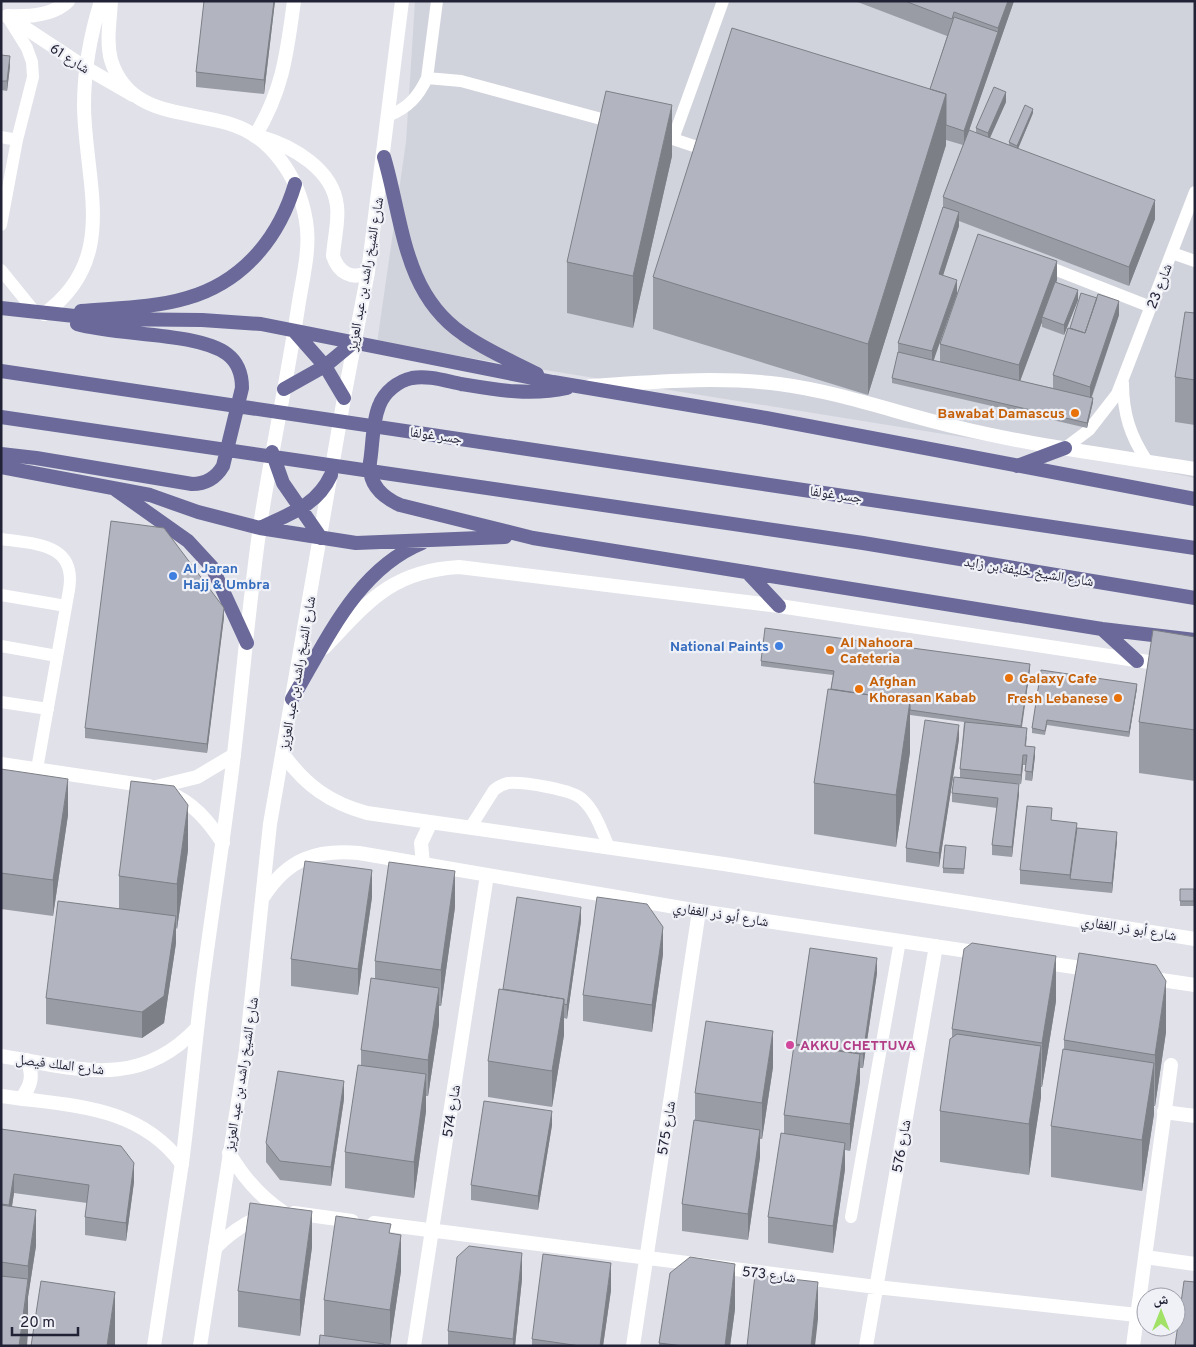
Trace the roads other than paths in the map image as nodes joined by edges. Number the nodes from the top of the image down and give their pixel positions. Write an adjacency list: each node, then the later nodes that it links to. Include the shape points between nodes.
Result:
1 (68, 1): 8 (street, via 54,10 38,14)
2 (101, 1): 9 (street)
3 (111, 1): 11 (street, via 108,42 111,58 116,73)
4 (294, 1): 15 (street, via 280,84)
5 (402, 1): 12 (street, شارع الشيخ راشد بن عبد العزيز)
6 (437, 1): 10 (lane)
7 (722, 1): 17 (lane)
8 (4, 16): 9 (street, شارع 61); 18 (lane, via 27,48 32,62 33,77)
9 (86, 68): 11 (street, شارع 61); 31 (street, via 84,107 94,220 91,249 80,278 70,292)
10 (427, 78): 12 (lane, via 416,98); 13 (lane, via 461,81)
11 (137, 96): 15 (street, شارع 61, via 165,110 227,123)
12 (388, 116): 20 (street, شارع الشيخ راشد بن عبد العزيز)
13 (627, 126)
14 (646, 132): 17 (lane)
15 (255, 136): 21 (street, via 278,157); 28 (street, via 294,151 322,173 331,184 337,204 333,248 335,263 347,274 363,275)
16 (1, 138): 18 (lane)
17 (673, 139): 19 (lane)
18 (17, 140): 23 (lane)
19 (703, 149)
20 (384, 157): 28 (street, شارع الشيخ راشد بن عبد العزيز); 37 (main road, via 394,188 407,253 427,299 463,335)
21 (295, 184): 31 (main road, via 285,212 256,257 206,292 166,303); 32 (street, via 306,221 308,246)
22 (1195, 192): 24 (lane, شارع 23)
23 (1, 225)
24 (1172, 253): 26 (lane); 29 (lane, شارع 23)
25 (1025, 258): 29 (lane)
26 (1195, 260)
27 (1, 270): 31 (lane)
28 (368, 272): 33 (street, شارع الشيخ راشد بن عبد العزيز)
29 (1151, 307): 36 (lane, شارع 23)
30 (1, 308): 31 (main road)
31 (43, 313): 32 (main road, via 102,319 235,321); 44 (main road, via 99,329 196,342 227,354 239,369 242,388 223,466 214,478 192,484)
32 (295, 332): 33 (main road); 34 (main road); 39 (street)
33 (354, 342): 34 (main road); 37 (main road); 40 (street, شارع الشيخ راشد بن عبد العزيز)
34 (325, 366): 39 (main road); 40 (main road)
35 (1, 371): 58 (main road, جسر غولفا)
36 (1123, 381): 42 (lane, شارع 23, via 1100,419); 45 (lane, شارع 23, via 1125,415 1130,432)
37 (553, 382): 38 (main road)
38 (575, 386): 42 (street, via 704,380 778,384 844,396 957,427); 46 (main road, via 766,418); 55 (main road, via 555,391 515,392 413,378 392,387 379,405 369,469 381,494 400,505)
39 (284, 389): 43 (street)
40 (344, 398): 49 (street, شارع الشيخ راشد بن عبد العزيز)
41 (1, 417): 61 (main road, شارع الشيخ خليفة بن زايد, via 863,543)
42 (1065, 448): 45 (street); 46 (main road)
43 (272, 452): 52 (main road, via 284,483); 53 (street)
44 (1, 454)
45 (1147, 461): 48 (street)
46 (1016, 466): 51 (main road)
47 (1, 467): 50 (main road)
48 (1195, 469)
49 (331, 475): 52 (main road, via 320,495); 54 (street, شارع الشيخ راشد بن عبد العزيز)
50 (109, 486): 53 (main road); 66 (main road, via 188,541 212,567)
51 (1195, 499)
52 (301, 508): 53 (main road); 54 (main road)
53 (260, 528): 54 (main road); 66 (street)
54 (321, 538): 57 (main road, via 375,544); 72 (street, شارع الشيخ راشد بن عبد العزيز)
55 (533, 538): 57 (main road); 59 (main road)
56 (1, 539): 62 (lane, via 46,546 64,559 71,580)
57 (430, 540): 68 (main road, via 401,554 363,586)
58 (1195, 548)
59 (747, 572): 63 (main road); 64 (main road)
60 (1, 595): 62 (lane)
61 (1195, 598)
62 (66, 606): 69 (lane)
63 (779, 606): 68 (street, via 481,568 437,568 394,583 376,596); 70 (street)
64 (1102, 629): 65 (main road); 70 (main road)
65 (1195, 640)
66 (247, 643): 76 (street)
67 (1, 646): 69 (lane)
68 (319, 654): 72 (main road)
69 (58, 656): 74 (lane)
70 (1137, 661): 71 (street)
71 (1195, 669)
72 (292, 699): 75 (street, شارع الشيخ راشد بن عبد العزيز)
73 (1, 702): 74 (lane)
74 (48, 709): 78 (lane)
75 (283, 754): 80 (street, شارع أبو ذر الغفاري, via 310,786 346,807); 86 (street, شارع الشيخ راشد بن عبد العزيز, via 270,824)
76 (234, 755): 79 (street, via 197,778); 82 (street)
77 (1, 764): 78 (street)
78 (37, 769): 79 (street)
79 (155, 787): 82 (street, via 195,808)
80 (431, 822): 81 (street, شارع أبو ذر الغفاري); 84 (street, via 421,843)
81 (470, 828): 83 (street, شارع أبو ذر الغفاري); 83 (lane, via 494,790 512,783 563,791 581,798)
82 (223, 843): 96 (street)
83 (610, 847): 88 (street, شارع أبو ذر الغفاري)
84 (423, 864): 85 (street, شارع أبو ذر الغفاري); 86 (street, شارع أبو ذر الغفاري, via 336,851 314,855 276,877)
85 (487, 875): 87 (street, شارع أبو ذر الغفاري); 108 (street, شارع 574)
86 (264, 896): 104 (street, شارع الشيخ راشد بن عبد العزيز, via 246,1050)
87 (699, 911): 89 (street, شارع أبو ذر الغفاري); 111 (street, شارع 575)
88 (1195, 938)
89 (900, 941): 90 (street, شارع أبو ذر الغفاري); 107 (lane)
90 (936, 946): 91 (street, شارع أبو ذر الغفاري); 113 (street, شارع 576)
91 (994, 955)
92 (1022, 959): 93 (street)
93 (1108, 972)
94 (1137, 976): 95 (street)
95 (1195, 985)
96 (196, 1028): 98 (street, شارع الملك فيصل, via 168,1054 131,1069 93,1070); 105 (street)
97 (1, 1056): 98 (street, شارع الملك فيصل)
98 (27, 1060): 101 (street, via 31,1084)
99 (1170, 1065): 102 (street)
100 (1, 1096): 101 (street)
101 (21, 1099): 105 (street, via 122,1117 153,1133 170,1147)
102 (1164, 1112): 103 (street); 110 (street)
103 (1195, 1116)
104 (229, 1152): 106 (street, via 246,1180); 109 (street, شارع الشيخ راشد بن عبد العزيز)
105 (182, 1164): 117 (street)
106 (283, 1212): 108 (street, شارع 573); 109 (street, شارع 573, via 245,1223)
107 (851, 1216)
108 (432, 1231): 111 (street, شارع 573); 119 (street, شارع 574)
109 (215, 1248): 118 (street, شارع الشيخ راشد بن عبد العزيز)
110 (1145, 1257): 112 (street); 114 (street)
111 (646, 1258): 113 (street, شارع 573); 120 (street, شارع 575)
112 (1195, 1264)
113 (876, 1287): 115 (street, شارع 573); 121 (street, شارع 576)
114 (1141, 1287)
115 (1136, 1315)
116 (1136, 1327): 122 (street)
117 (154, 1346)
118 (200, 1346)
119 (414, 1346)
120 (633, 1346)
121 (866, 1346)
122 (1133, 1346)

